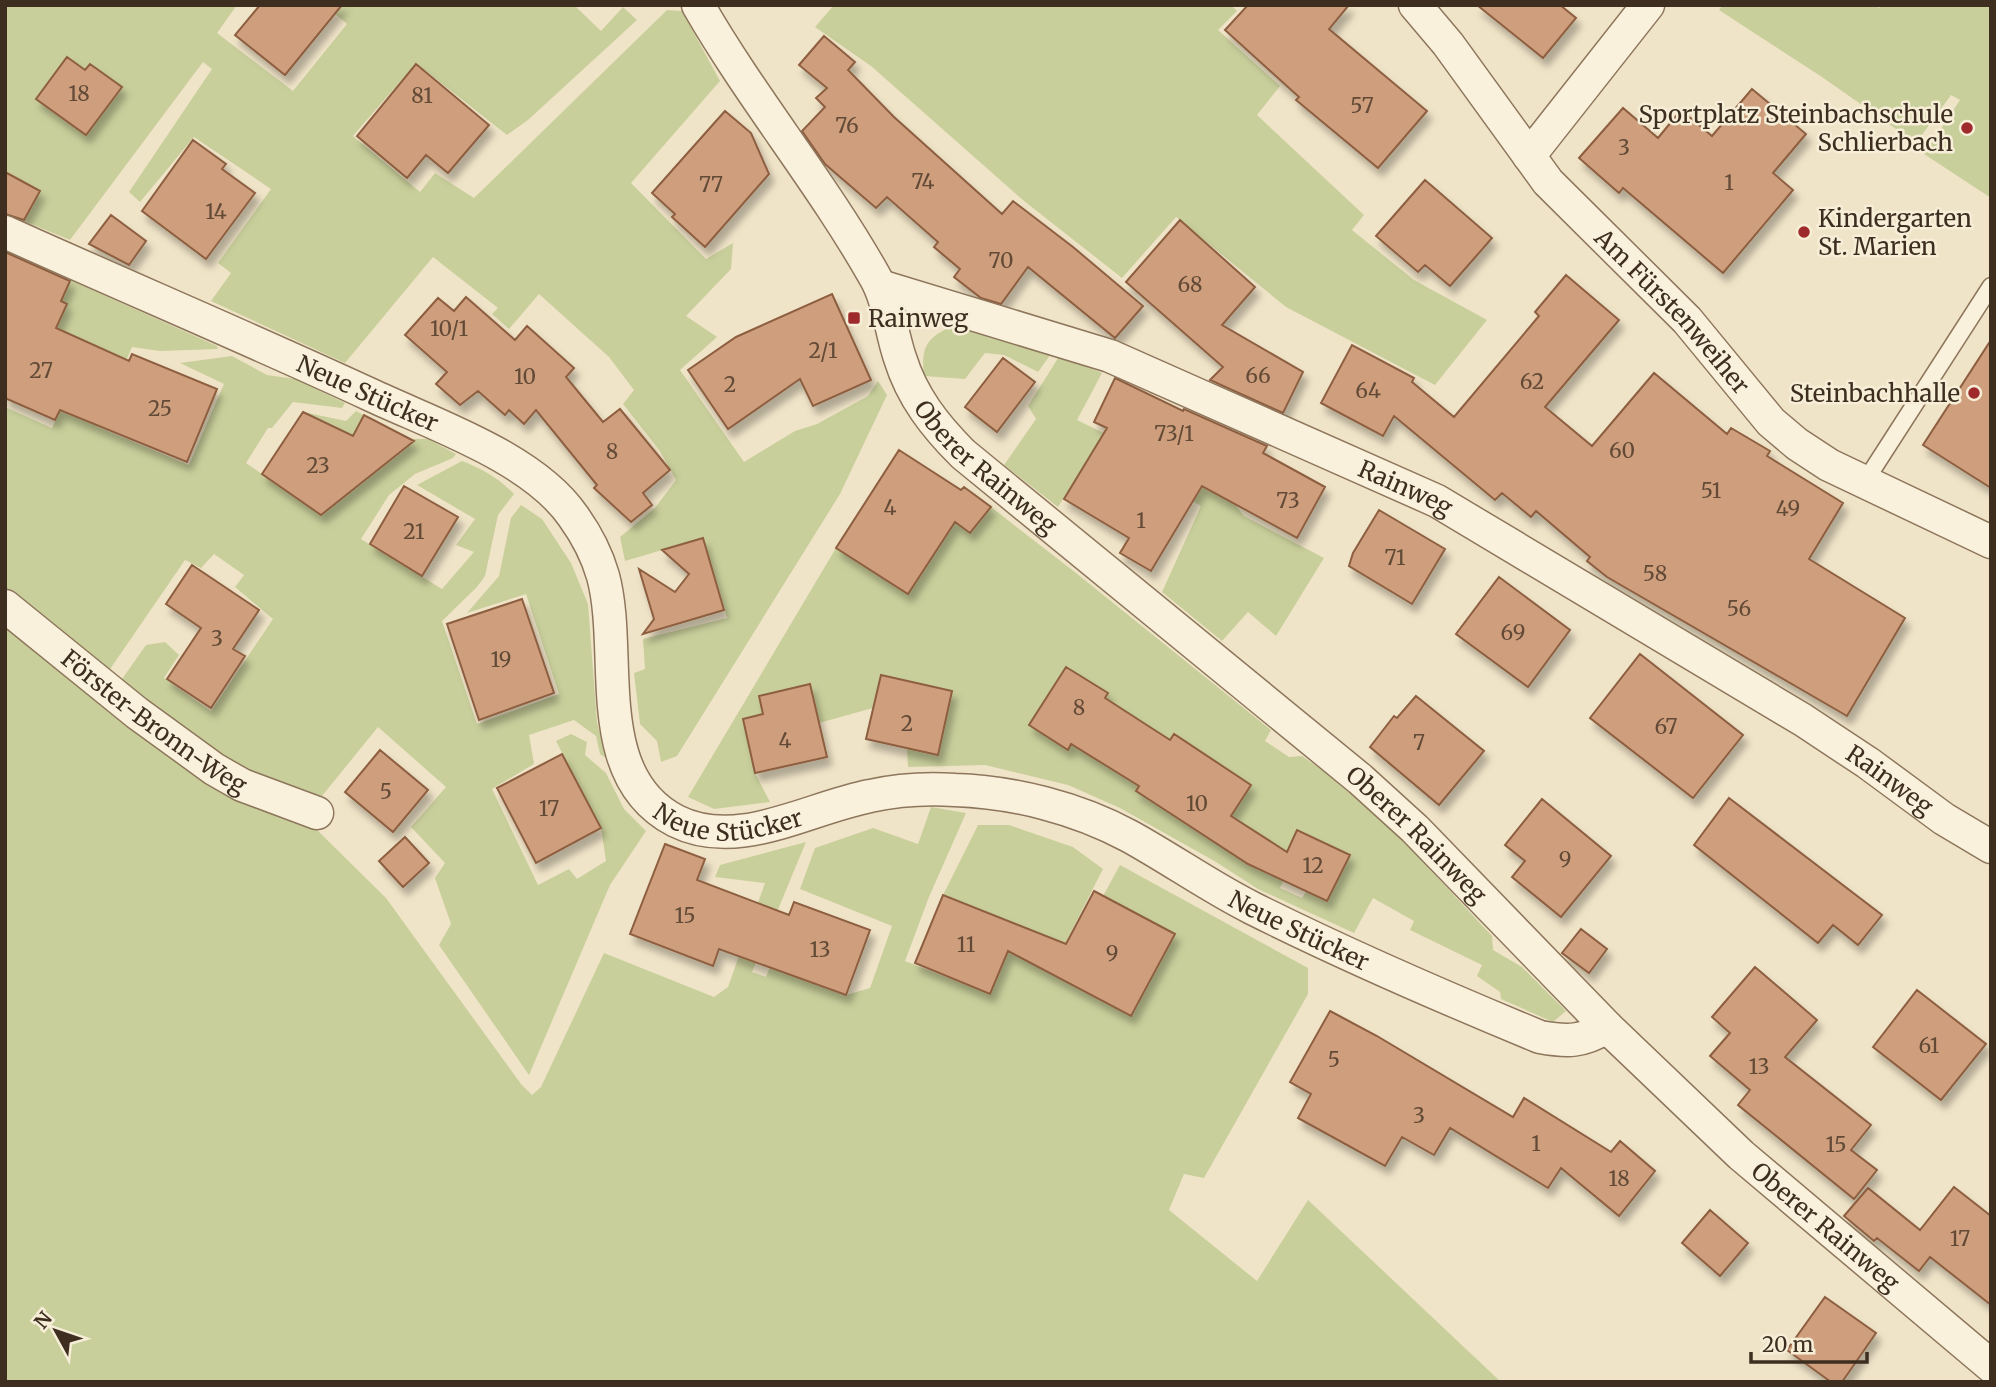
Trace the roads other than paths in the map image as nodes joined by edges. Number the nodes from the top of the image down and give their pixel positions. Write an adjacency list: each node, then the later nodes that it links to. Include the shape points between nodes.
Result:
1 (698, 5): 6 (street)
2 (1415, 5): 4 (street, Am Fürstenweiher)
3 (1648, 5): 4 (street)
4 (1529, 156): 8 (street, Am Fürstenweiher, via 1573,209 1687,320 1771,422 1829,466)
5 (5, 232): 13 (street, Neue Stücker, via 495,453 532,474 555,494 590,544 602,575 620,745 636,784 676,821 705,830 740,831 898,792 956,790 1014,797 1108,826 1280,922 1539,1037 1583,1039)
6 (880, 286): 12 (street, Rainweg, via 1110,356 1437,501 1803,720); 13 (street, Oberer Rainweg, via 912,386 948,439 1360,779 1415,829)
7 (1991, 286): 8 (lane)
8 (1864, 483): 9 (street, Am Fürstenweiher)
9 (1991, 542)
10 (5, 606): 11 (street, Förster-Bronn-Weg, via 214,769 242,785)
11 (317, 813)
12 (1991, 847)
13 (1607, 1027): 14 (street, Oberer Rainweg, via 1741,1155)
14 (1991, 1366)

